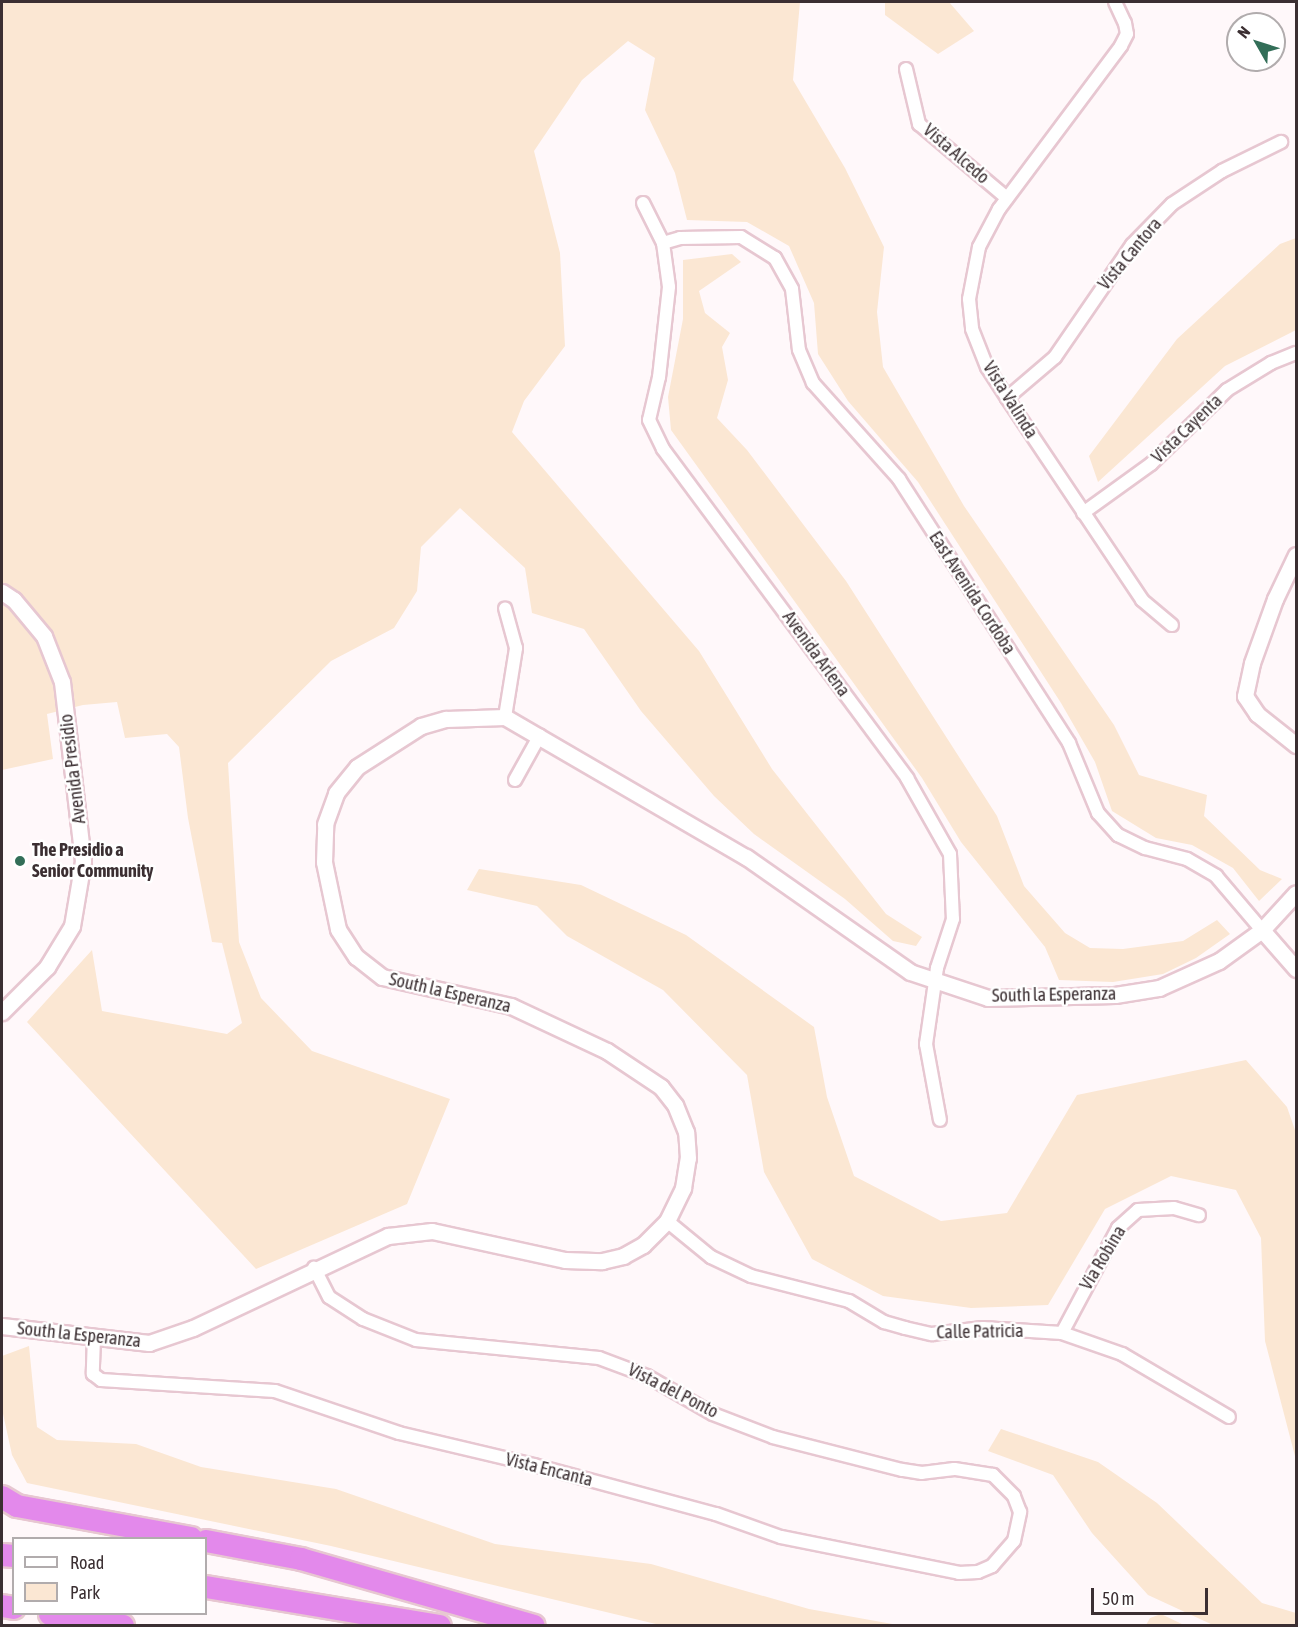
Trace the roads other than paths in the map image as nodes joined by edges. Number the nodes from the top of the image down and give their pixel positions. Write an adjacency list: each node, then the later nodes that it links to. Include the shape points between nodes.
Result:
1 (1115, 2): 4 (street, Vista Valinda, via 1127,34 1121,46)
2 (906, 69): 4 (street, Vista Alcedo, via 919,124)
3 (1281, 142): 8 (street, Vista Cantora, via 1222,171 1172,204 1132,245 1055,357)
4 (1007, 198): 8 (street, Vista Valinda, via 979,247 969,300 972,329 987,367)
5 (644, 203): 6 (street, Avenida Arlena)
6 (663, 243): 19 (street, East Avenida Cordoba, via 680,238 741,237 775,258 792,289 799,350 813,383 899,480 1069,743 1098,813 1118,835 1145,848 1187,859 1216,876); 21 (street, Avenida Arlena, via 669,287 667,325 650,420 663,449 907,778 950,854 953,919)
7 (1296, 353): 9 (street, Vista Cayenta, via 1271,363 1227,390 1151,464)
8 (1007, 398): 9 (street, Vista Valinda)
9 (1083, 513): 13 (street, Vista Valinda, via 1142,600)
10 (1296, 555): 16 (street, via 1275,599 1252,663 1245,696 1257,714)
11 (2, 592): 22 (street, Avenida Presidio, via 14,600 44,636 62,682 83,861 72,926 47,968)
12 (505, 608): 14 (street, via 516,648)
13 (1172, 625)
14 (505, 717): 15 (street, South la Esperanza); 25 (street, South la Esperanza, via 446,719 421,726 357,767 336,793 325,824 328,893 338,929 356,957 382,977 511,1006 607,1051 662,1087 682,1123 688,1158 683,1188)
15 (540, 735): 17 (street); 21 (street, South la Esperanza, via 746,856 910,972)
16 (1296, 745)
17 (515, 780)
18 (1296, 893): 19 (street, South la Esperanza)
19 (1262, 930): 20 (street, East Avenida Cordoba); 21 (street, South la Esperanza, via 1194,975 1159,988 1115,995 988,998)
20 (1296, 969)
21 (935, 983): 23 (street, Avenida Arlena, via 926,1044)
22 (2, 1012)
23 (940, 1120)
24 (1199, 1215): 28 (street, Via Robina, via 1174,1208 1137,1210 1118,1228)
25 (667, 1221): 26 (street, South la Esperanza, via 643,1245 602,1261 565,1260 432,1231 388,1236); 28 (street, Calle Patricia, via 711,1257 752,1276 849,1301 884,1322 905,1328 932,1334 983,1328)
26 (314, 1268): 29 (street, South la Esperanza, via 169,1338 149,1343); 32 (street, Vista del Ponto, via 329,1298 363,1319 416,1340 598,1358 646,1376 713,1414 773,1437 902,1470 922,1473 954,1469 993,1475 1014,1496 1020,1512)
27 (2, 1326): 29 (street, South la Esperanza)
28 (1062, 1333): 30 (street, Calle Patricia, via 1122,1354)
29 (94, 1337): 32 (street, Vista Encanta, via 93,1374 101,1380 275,1391 399,1433 534,1465 716,1514 781,1537 847,1551 959,1573 978,1572 1005,1554)
30 (1229, 1417)
31 (2, 1497): 33 (highway, via 17,1506)
32 (1019, 1525)
33 (180, 1537)
34 (207, 1541): 39 (highway, via 301,1559)
35 (207, 1587): 38 (highway)
36 (56, 1615): 37 (highway)
37 (123, 1626)
38 (440, 1626)
39 (534, 1626)

